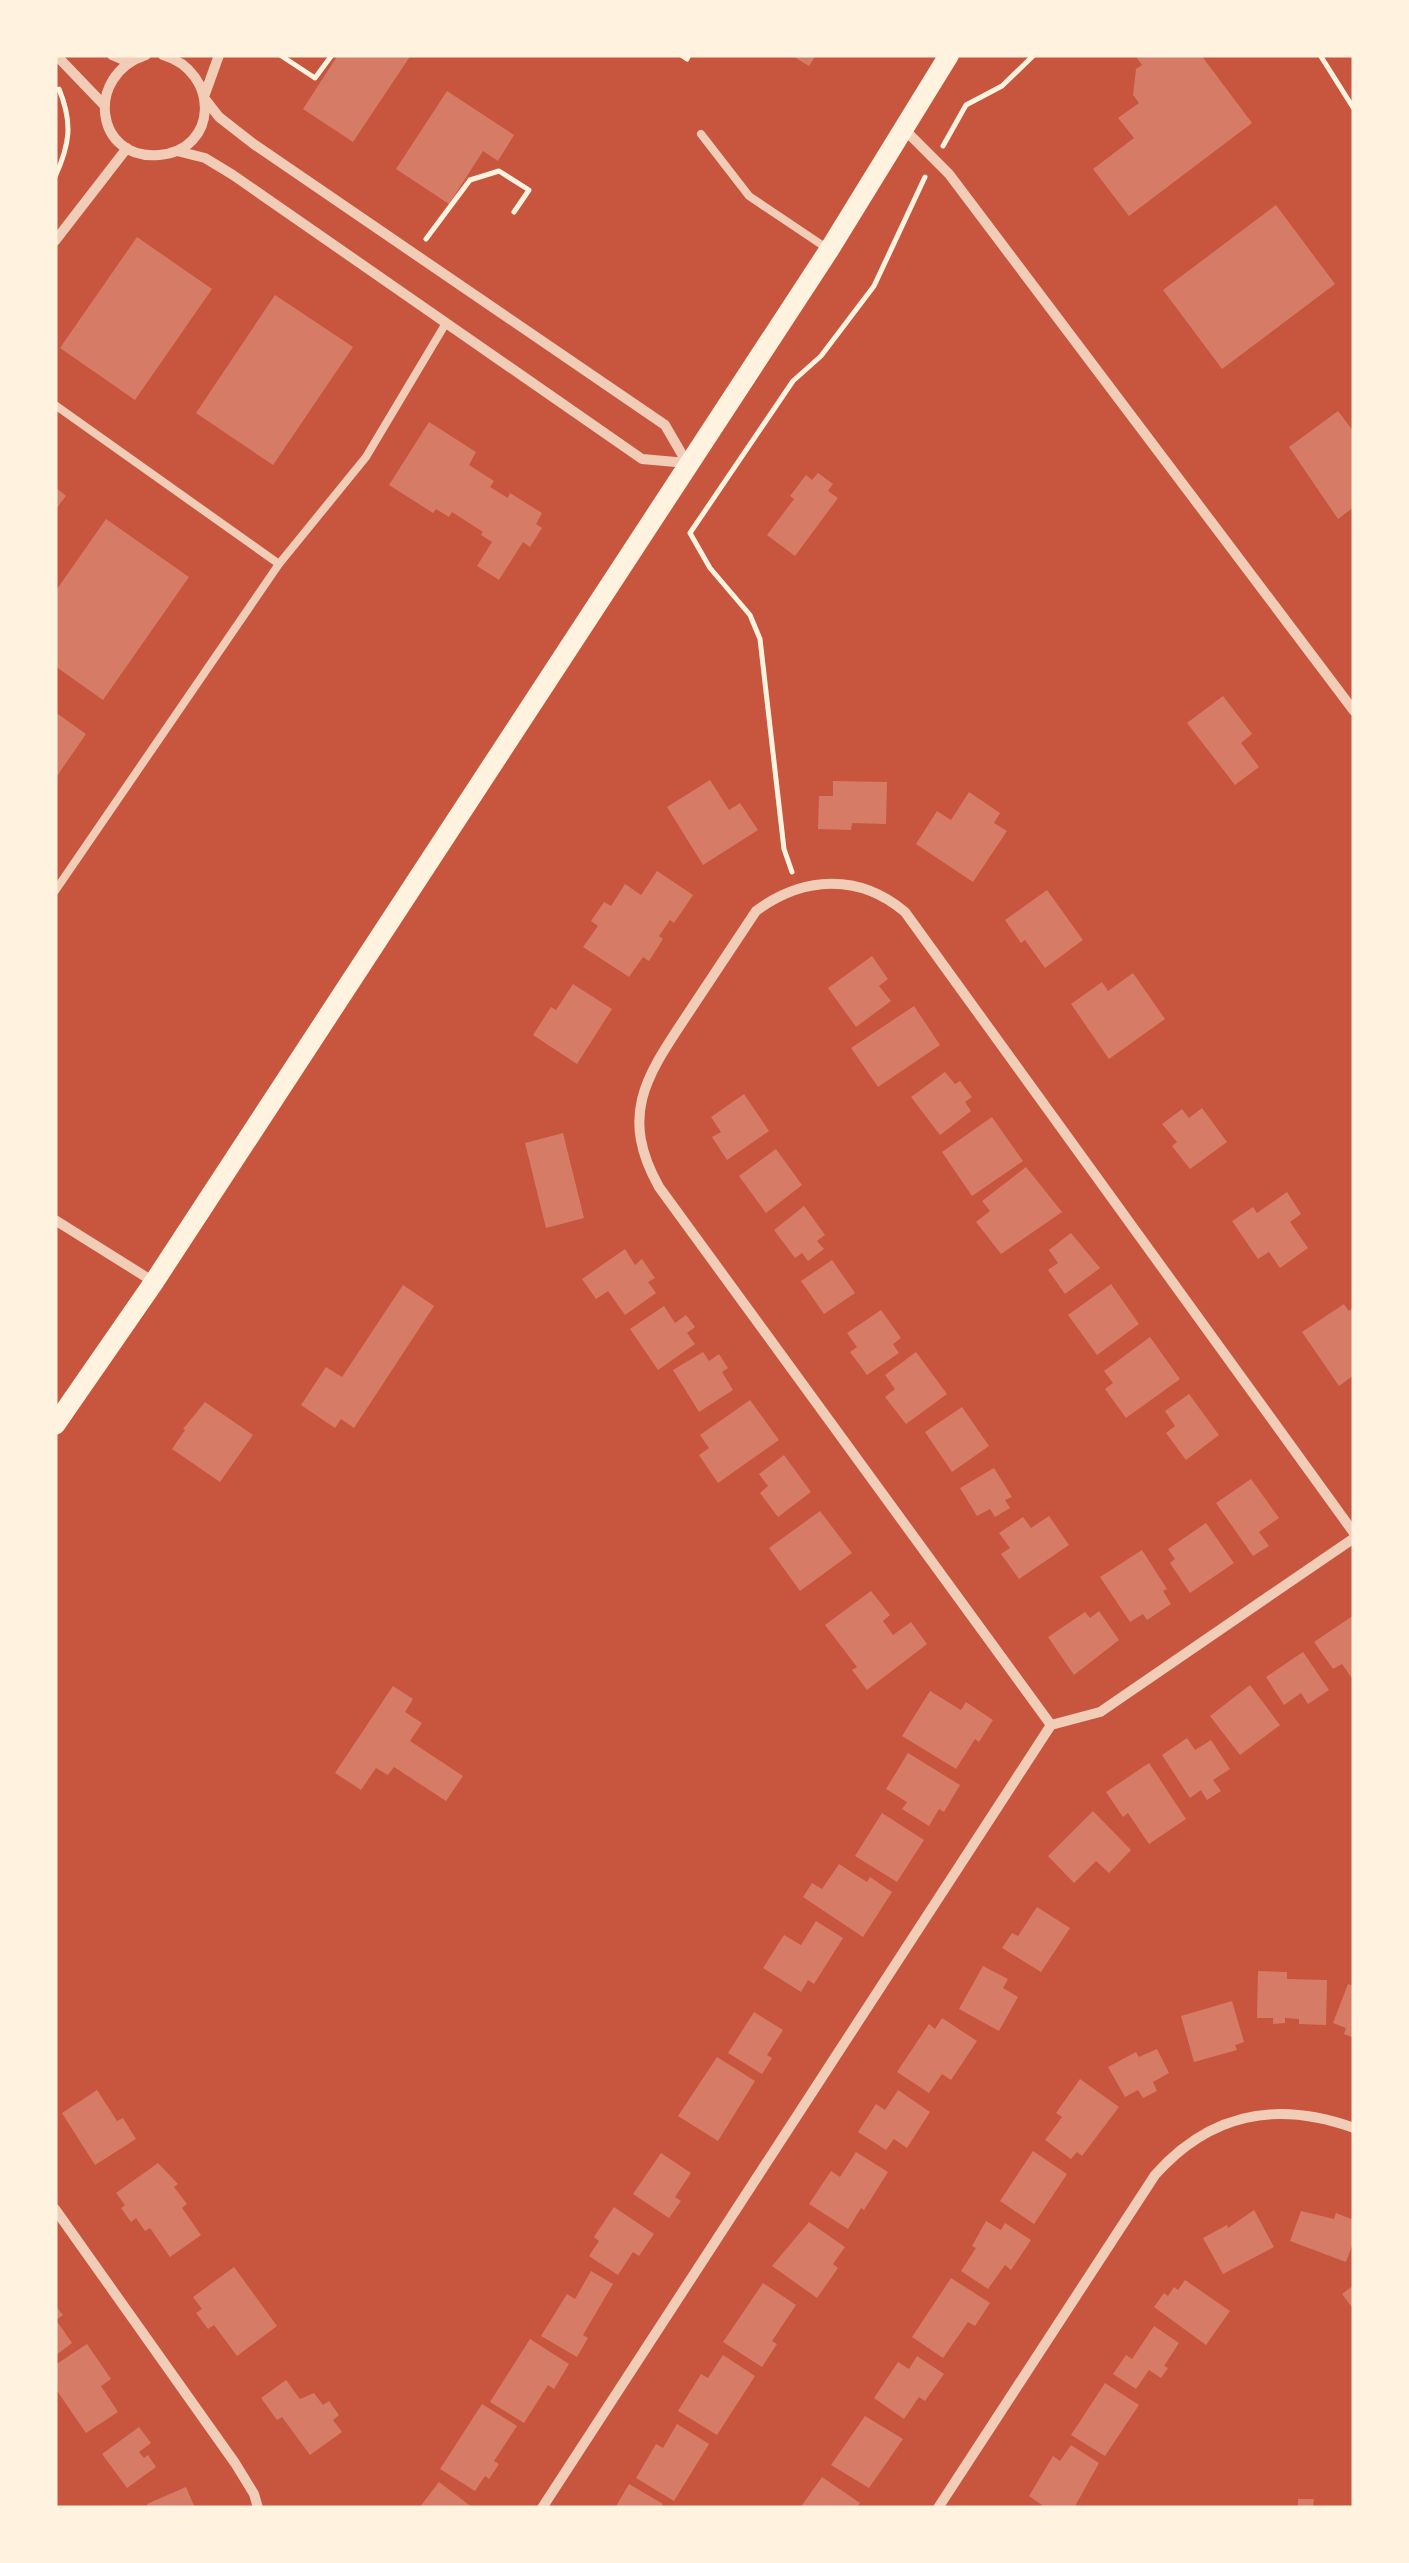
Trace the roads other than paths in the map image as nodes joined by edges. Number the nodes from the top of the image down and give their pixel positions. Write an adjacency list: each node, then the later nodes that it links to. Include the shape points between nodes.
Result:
1 (56, 55): 9 (street)
2 (112, 55): 7 (street)
3 (144, 55): 7 (street)
4 (163, 55): 8 (street, via 191,69)
5 (219, 55): 8 (street)
6 (950, 55): 10 (main road)
7 (128, 62): 9 (street, via 114,73)
8 (205, 97): 13 (street, via 200,129); 18 (street, via 254,145 665,425)
9 (104, 105): 12 (street, via 114,137)
10 (902, 128): 15 (main road); 20 (street, via 936,160)
11 (701, 134): 15 (lane, via 749,196)
12 (128, 148): 13 (street, via 144,155); 14 (street)
13 (177, 151): 16 (street, via 233,175)
14 (55, 241)
15 (829, 250): 18 (main road)
16 (446, 323): 18 (street, via 642,458); 19 (lane, via 366,457)
17 (55, 406): 19 (lane)
18 (687, 463): 23 (main road)
19 (279, 564): 21 (lane)
20 (1354, 711)
21 (55, 892)
22 (55, 1220): 23 (street)
23 (154, 1282): 24 (main road)
24 (55, 1425)
25 (1354, 1535): 26 (street, via 1100,1712); 26 (street, via 905,912 862,886 821,882 774,897 756,911 652,1069 640,1142 658,1187)
26 (1051, 1725): 30 (street)
27 (1354, 2128): 31 (street, via 1300,2114 1242,2118 1172,2155)
28 (55, 2209): 29 (street, via 235,2462)
29 (258, 2508)
30 (542, 2508)
31 (938, 2508)

